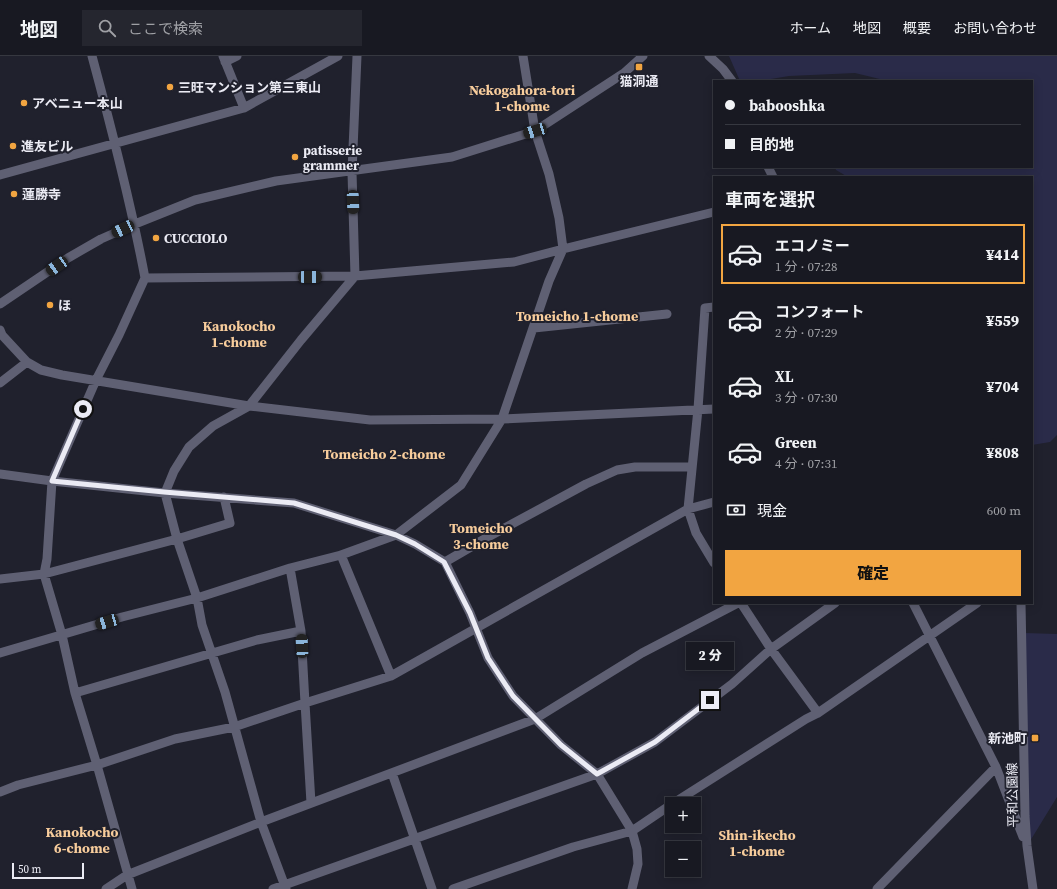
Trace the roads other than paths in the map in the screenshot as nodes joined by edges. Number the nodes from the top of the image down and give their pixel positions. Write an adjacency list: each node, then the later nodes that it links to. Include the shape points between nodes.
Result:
1 (92, 56): 12 (street)
2 (237, 56): 8 (street)
3 (338, 56): 10 (street)
4 (357, 56): 13 (street)
5 (523, 56): 11 (street)
6 (643, 56): 11 (street, via 624,73)
7 (709, 56): 9 (street)
8 (224, 59): 10 (street)
9 (731, 80)
10 (244, 108): 12 (street)
11 (535, 131): 13 (street, via 452,157); 17 (street, via 549,174)
12 (116, 144): 14 (street); 16 (street)
13 (352, 172): 16 (street, via 276,181 195,200); 18 (street)
14 (0, 175)
15 (713, 212): 17 (street)
16 (135, 224): 19 (street); 20 (street, via 101,239 68,258)
17 (563, 249): 18 (street, via 514,262); 23 (street, via 549,281)
18 (355, 276): 19 (street); 28 (street)
19 (145, 278): 26 (street, via 120,335)
20 (0, 304)
21 (713, 307): 30 (street, via 705,308)
22 (667, 314): 23 (street)
23 (534, 328): 31 (street)
24 (0, 330): 25 (street)
25 (27, 362): 26 (street, via 41,370); 27 (street)
26 (96, 380): 28 (street); 34 (street)
27 (0, 383)
28 (249, 406): 31 (street, via 370,420); 35 (street, via 213,426 189,447)
29 (713, 408): 30 (street)
30 (698, 409): 31 (street); 32 (street)
31 (502, 419): 39 (street, via 461,485)
32 (692, 467): 38 (street); 43 (street, via 635,467 617,470 580,487)
33 (0, 474): 34 (street)
34 (52, 481): 35 (street); 45 (street)
35 (164, 492): 36 (street); 40 (street)
36 (224, 497): 39 (street, via 294,503); 40 (street, via 230,522)
37 (713, 502): 38 (street)
38 (688, 510): 42 (street, via 696,533); 54 (street)
39 (396, 535): 41 (street); 43 (street)
40 (177, 539): 45 (street); 47 (street)
41 (341, 555): 44 (street); 61 (street)
42 (713, 560)
43 (444, 562): 54 (street)
44 (290, 568): 47 (street); 55 (street)
45 (44, 574): 46 (street); 56 (street)
46 (0, 579)
47 (197, 598): 56 (street); 60 (street, via 202,626)
48 (736, 604): 65 (street, via 642,653)
49 (742, 604): 58 (street)
50 (834, 604): 58 (street)
51 (913, 604): 57 (street)
52 (976, 604): 57 (street)
53 (1022, 604): 78 (street, 平和公園線)
54 (476, 629): 61 (street); 65 (street, via 488,658 513,696)
55 (301, 631): 60 (street); 63 (street)
56 (62, 635): 59 (street); 62 (street)
57 (929, 636): 64 (street); 68 (street)
58 (771, 649): 64 (street); 70 (street, via 732,684 655,742)
59 (0, 653)
60 (212, 653): 62 (street); 66 (street)
61 (391, 676): 63 (street)
62 (75, 693): 67 (street)
63 (305, 703): 66 (street); 73 (street)
64 (818, 713): 72 (street)
65 (535, 719): 69 (street); 70 (street, via 561,745)
66 (234, 727): 67 (street, via 175,739); 75 (street)
67 (97, 765): 71 (street); 79 (street)
68 (996, 767): 78 (street); 87 (street)
69 (392, 773): 73 (street); 77 (street)
70 (597, 774): 76 (street); 77 (street)
71 (0, 792)
72 (683, 797)
73 (311, 803): 75 (street)
74 (665, 809): 76 (street)
75 (261, 822): 79 (street); 80 (street)
76 (632, 831): 85 (street, via 573,847); 86 (street, via 638,864)
77 (415, 838): 80 (street); 84 (street)
78 (1027, 846): 88 (street, 平和公園線)
79 (128, 875): 81 (street); 82 (street)
80 (285, 887): 83 (street)
81 (106, 889)
82 (132, 889)
83 (273, 889)
84 (432, 889)
85 (453, 889)
86 (632, 889)
87 (877, 889)
88 (1033, 889)

